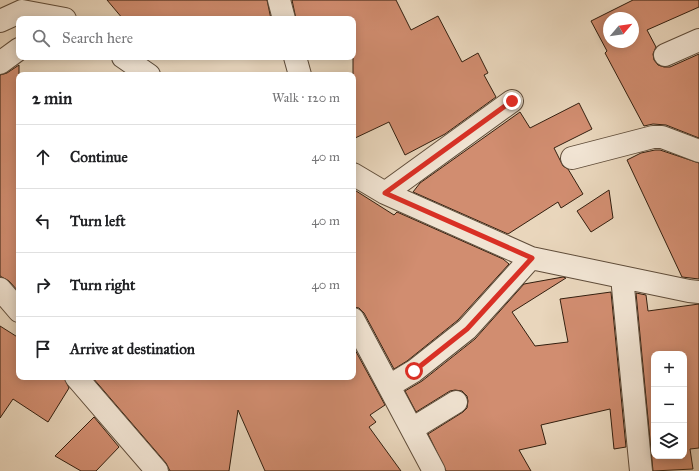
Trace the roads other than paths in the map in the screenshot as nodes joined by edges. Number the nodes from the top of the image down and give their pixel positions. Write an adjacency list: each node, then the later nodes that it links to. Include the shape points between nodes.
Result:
1 (278, 0): 4 (street)
2 (29, 5): 3 (street); 5 (street)
3 (56, 16)
4 (283, 16)
5 (0, 21)
6 (699, 40): 8 (street)
7 (16, 51): 11 (street)
8 (665, 55)
9 (128, 60): 12 (street)
10 (296, 60): 13 (street)
11 (0, 63)
12 (145, 72)
13 (299, 72)
14 (512, 101): 18 (street)
15 (699, 151): 16 (street, via 662,137)
16 (572, 158)
17 (356, 176): 18 (street)
18 (385, 193): 19 (street)
19 (532, 258): 20 (street); 26 (street, via 467,329 414,371)
20 (622, 277): 22 (street); 31 (street)
21 (0, 289): 23 (street)
22 (699, 292)
23 (16, 308)
24 (356, 325): 26 (street)
25 (79, 380): 29 (street)
26 (389, 386): 28 (street)
27 (456, 402): 28 (street)
28 (412, 429): 30 (street)
29 (156, 471)
30 (434, 471)
31 (642, 471)

